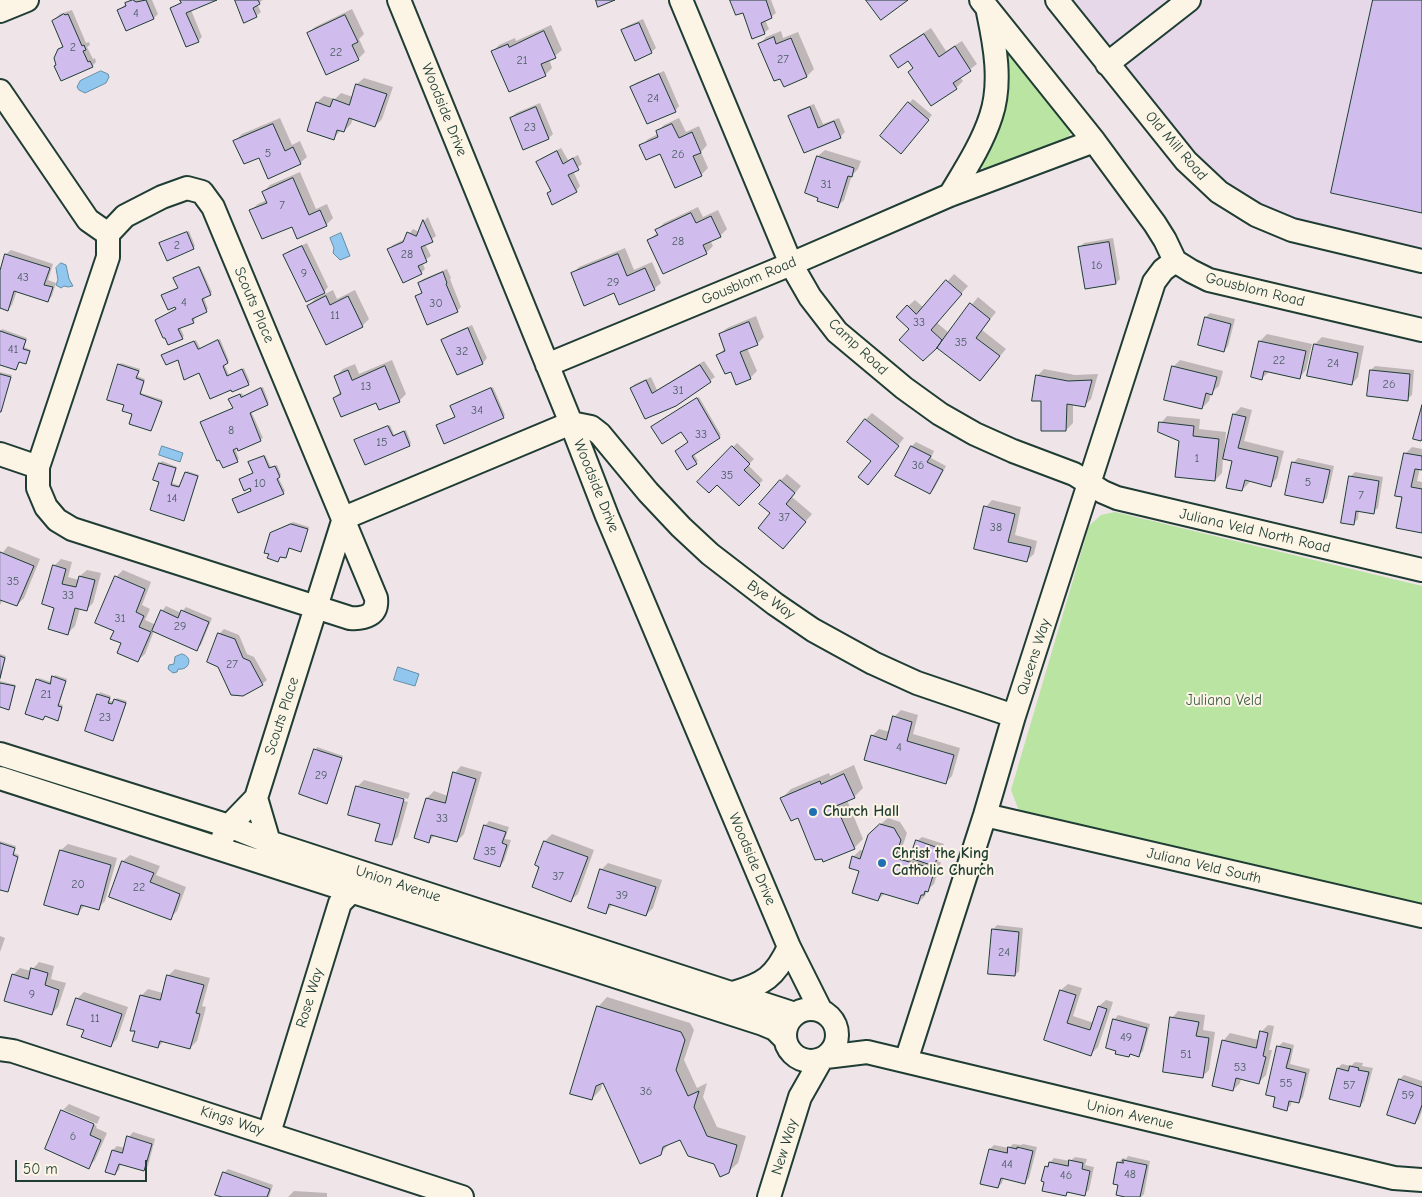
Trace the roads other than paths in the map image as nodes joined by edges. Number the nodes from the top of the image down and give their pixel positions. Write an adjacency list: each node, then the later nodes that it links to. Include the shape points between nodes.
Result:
1 (27, 0): 7 (street)
2 (399, 0): 17 (street, Woodside Drive)
3 (681, 0): 15 (street, Camp Road)
4 (1057, 0): 8 (street, Old Mill Road)
5 (1189, 0): 8 (street)
6 (984, 3): 10 (street); 11 (street, via 994,41 997,78 992,115 977,149)
7 (0, 11)
8 (1107, 64): 14 (street, Old Mill Road, via 1186,161 1238,205 1292,230)
9 (1, 91): 12 (street, via 88,220)
10 (1094, 141): 11 (street, Gousblom Road); 13 (street, via 1155,224)
11 (950, 195): 15 (street, Gousblom Road)
12 (108, 234): 20 (street, Scouts Place, via 108,257); 22 (street, Scouts Place, via 125,216 162,197 187,188 202,192 213,207)
13 (1175, 261): 16 (street, Gousblom Road, via 1209,280); 21 (street, Queens Way, via 1154,282)
14 (1422, 261)
15 (791, 264): 17 (street, Gousblom Road); 21 (street, Camp Road, via 810,297 837,332 904,388 975,434 1074,474)
16 (1422, 330)
17 (547, 365): 18 (street, Woodside Drive)
18 (571, 422): 22 (street); 25 (street, Bye Way, via 591,427 600,434 648,492 710,554 813,630 873,663 917,682); 36 (street, Woodside Drive, via 607,516)
19 (0, 454): 20 (street)
20 (38, 467): 24 (street, Scouts Place, via 38,488 46,507 57,520 72,529)
21 (1090, 484): 23 (street, Juliana Veld North Road, via 1117,498); 25 (street, Queens Way)
22 (344, 518): 24 (street, Scouts Place); 24 (street, Scouts Place, via 376,598 376,609 360,619)
23 (1422, 570)
24 (318, 606): 28 (street, Scouts Place)
25 (1014, 716): 29 (street, Queens Way)
26 (0, 754): 30 (street, Union Avenue)
27 (0, 778): 31 (street, Union Avenue)
28 (256, 798): 30 (street, Scouts Place); 32 (street)
29 (985, 815): 35 (street, Juliana Veld South); 45 (street, Queens Way)
30 (229, 826): 31 (street, Scouts Place); 32 (street, Union Avenue)
31 (217, 849): 32 (street, Union Avenue)
32 (266, 853): 33 (street, Union Avenue); 34 (street, Union Avenue)
33 (369, 875): 34 (street, Rose Way); 37 (street, Union Avenue)
34 (352, 892): 37 (street, Union Avenue); 46 (street, Rose Way, via 340,903)
35 (1422, 916)
36 (789, 947): 38 (street, via 769,978); 39 (street, Woodside Drive, via 798,969)
37 (614, 965): 38 (street, Union Avenue)
38 (729, 1002): 39 (street, Union Avenue); 41 (street, Union Avenue)
39 (805, 1012): 40 (street, via 831,1018); 41 (street, via 786,1026)
40 (836, 1029): 43 (street, Union Avenue); 44 (street, via 834,1047)
41 (784, 1039): 44 (street, via 790,1051)
42 (0, 1049): 46 (street, Kings Way, via 13,1050)
43 (867, 1052): 44 (street, Union Avenue); 45 (street, Union Avenue)
44 (816, 1059): 51 (street, New Way, via 800,1097)
45 (906, 1061): 47 (street, Union Avenue)
46 (269, 1133): 50 (street, Kings Way)
47 (1394, 1178): 48 (street, Union Avenue); 49 (street, Union Avenue)
48 (1422, 1180)
49 (1422, 1190)
50 (462, 1197)
51 (770, 1197)

